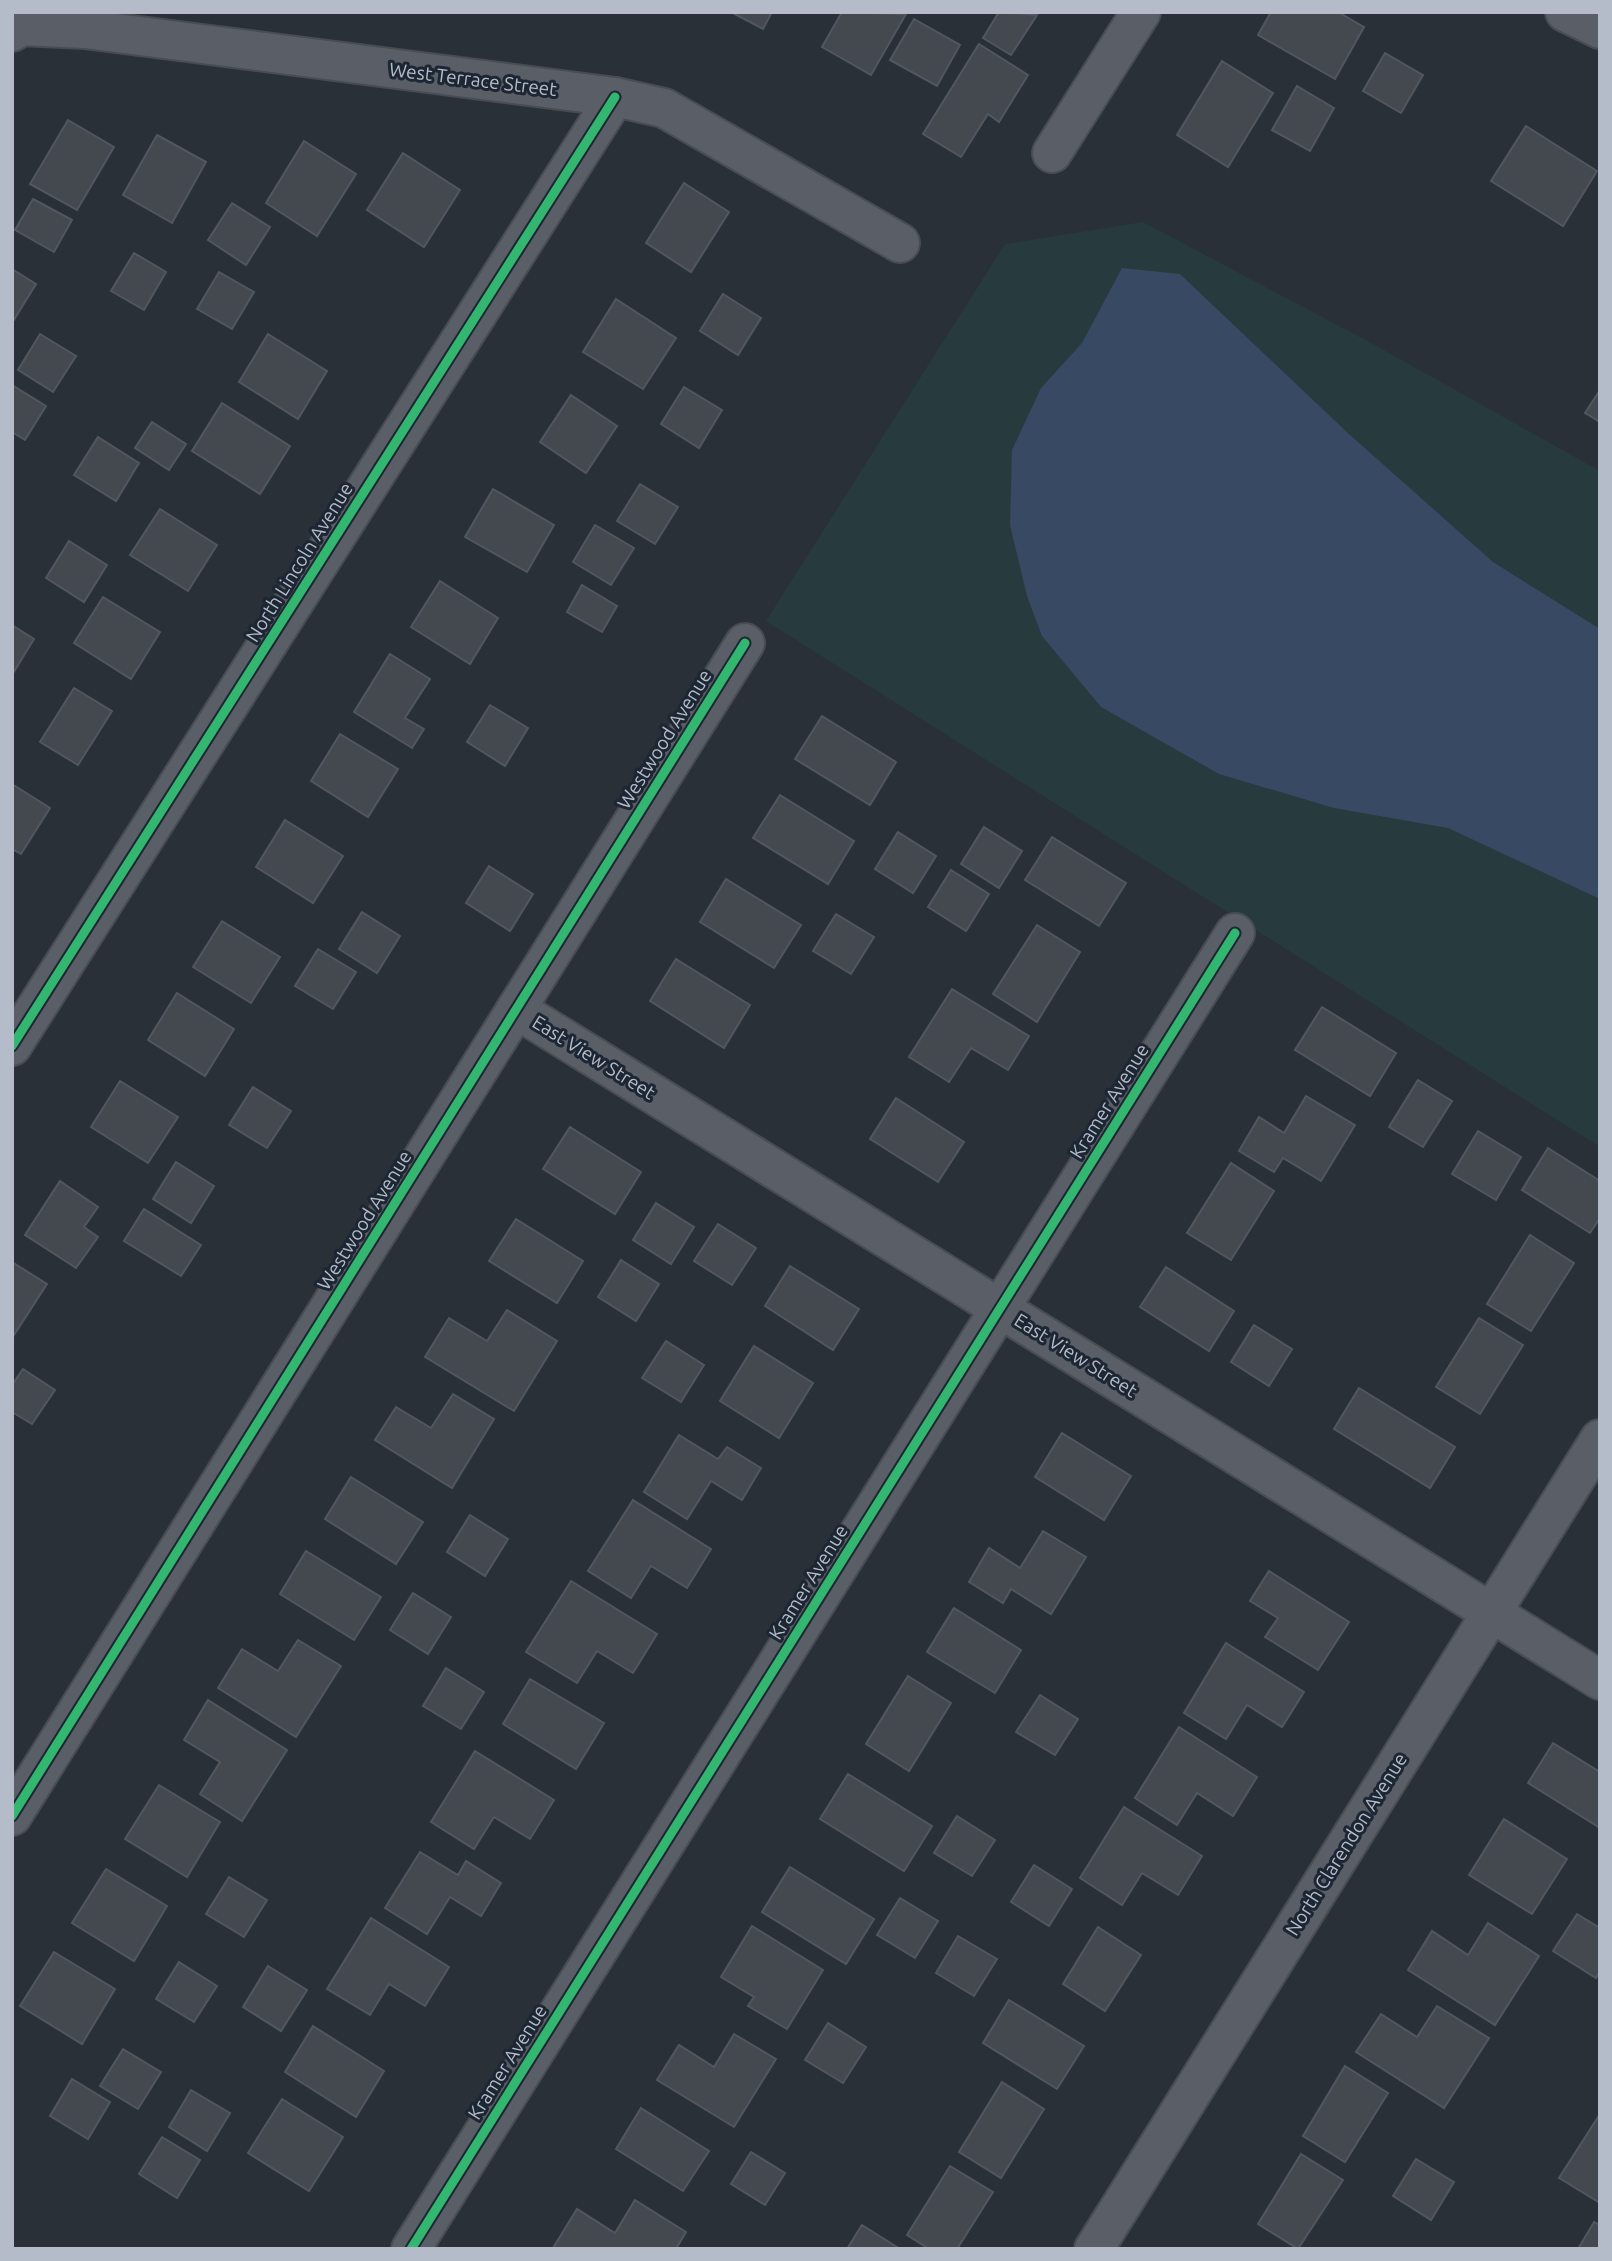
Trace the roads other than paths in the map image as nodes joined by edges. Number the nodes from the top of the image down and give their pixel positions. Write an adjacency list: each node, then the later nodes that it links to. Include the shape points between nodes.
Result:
1 (1141, 12): 6 (street)
2 (1565, 12): 3 (street)
3 (1600, 29)
4 (12, 32): 5 (street, West Terrace Street, via 21,26 85,29)
5 (615, 97): 7 (street, West Terrace Street, via 664,108); 11 (street, North Lincoln Avenue)
6 (1052, 153)
7 (900, 243)
8 (745, 643): 10 (street, Westwood Avenue)
9 (1235, 933): 12 (street, Kramer Avenue)
10 (516, 1009): 12 (street, East View Street); 16 (street, Westwood Avenue)
11 (12, 1046)
12 (1000, 1308): 14 (street, East View Street); 17 (street, Kramer Avenue)
13 (1600, 1439): 14 (street, North Clarendon Avenue)
14 (1492, 1611): 15 (street, East View Street); 18 (street, North Clarendon Avenue)
15 (1600, 1680)
16 (12, 1816)
17 (411, 2249)
18 (1094, 2249)

